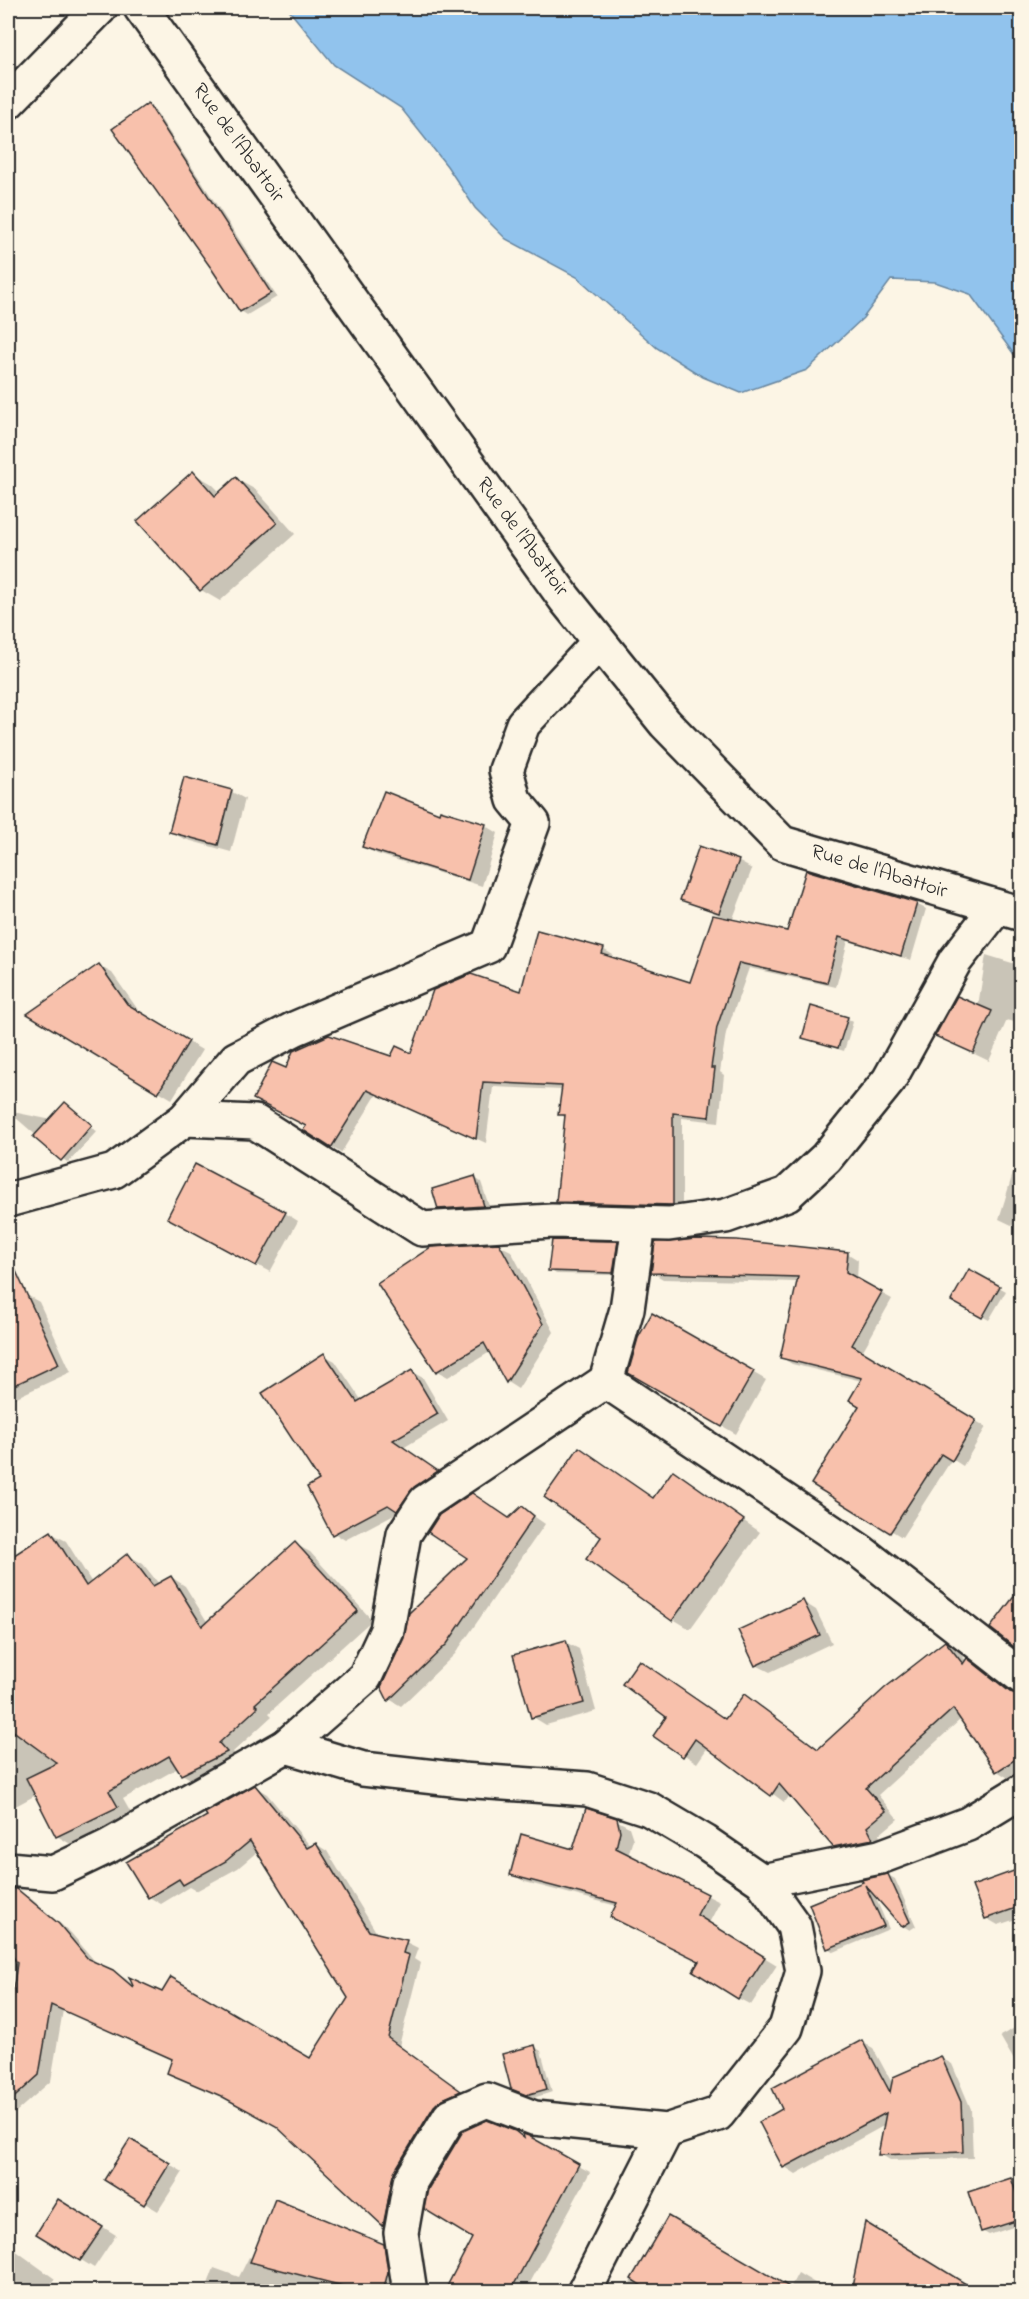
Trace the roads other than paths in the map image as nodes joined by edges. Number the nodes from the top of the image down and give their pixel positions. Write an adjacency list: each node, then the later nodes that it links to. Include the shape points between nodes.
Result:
1 (100, 8): 3 (street)
2 (141, 8): 4 (street, Rue de l'Abattoir)
3 (8, 102)
4 (599, 642): 5 (street, Rue de l'Abattoir, via 665,723 782,843); 6 (street, via 523,724 506,770 514,800 533,823 488,946 294,1029 236,1059)
5 (1009, 911): 8 (street, via 955,961 889,1080 826,1158 787,1194 726,1216)
6 (185, 1119): 7 (street, via 114,1171); 8 (street, via 255,1122 422,1229 552,1221)
7 (8, 1200)
8 (639, 1224): 9 (street, via 627,1310)
9 (606, 1381): 10 (street, via 860,1551); 11 (street, via 425,1502 404,1534 387,1630 365,1677)
10 (1022, 1677)
11 (286, 1746): 13 (street, via 109,1846 53,1873); 14 (street, via 363,1769 587,1789 649,1809)
12 (1022, 1791): 14 (street, via 968,1824 880,1857)
13 (8, 1869)
14 (762, 1881): 15 (street, via 794,1926 803,1971 786,2028 718,2114)
15 (666, 2131): 16 (street, via 534,2118 487,2100 450,2116 410,2182 401,2233); 17 (street)
16 (410, 2292)
17 (584, 2292)

